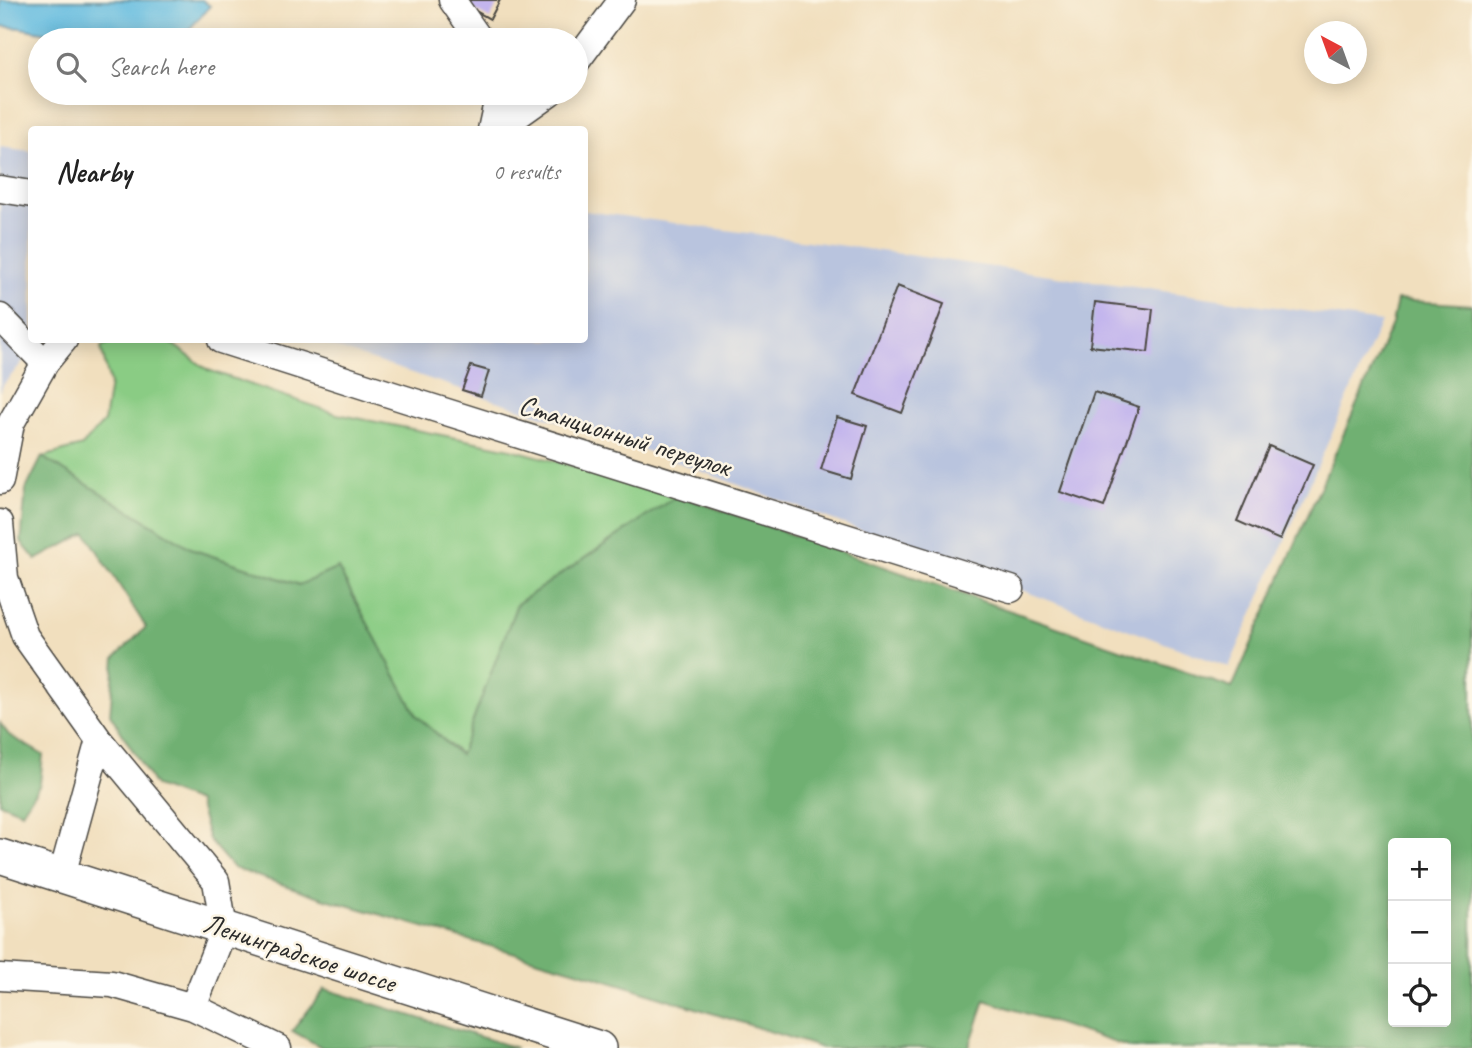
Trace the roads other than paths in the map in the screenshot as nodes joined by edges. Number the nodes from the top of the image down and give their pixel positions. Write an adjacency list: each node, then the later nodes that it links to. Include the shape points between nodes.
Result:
1 (452, 0): 3 (street)
2 (622, 0): 4 (street)
3 (472, 28)
4 (588, 46)
5 (496, 105): 7 (street)
6 (533, 105): 8 (street)
7 (492, 126)
8 (503, 126)
9 (0, 188): 10 (street)
10 (28, 193)
11 (0, 317): 14 (street)
12 (62, 343): 14 (street)
13 (230, 343): 17 (street, Станционный переулок)
14 (45, 363): 15 (street, via 11,422)
15 (0, 481)
16 (0, 523): 19 (street, via 5,578)
17 (1011, 589)
18 (0, 597): 19 (street)
19 (25, 636): 20 (street)
20 (99, 740): 22 (street); 23 (street, via 216,881)
21 (0, 856): 22 (main road, Ленинградское шоссе)
22 (62, 875): 23 (main road, Ленинградское шоссе)
23 (224, 929): 25 (street); 27 (main road, Ленинградское шоссе)
24 (0, 977): 25 (street, via 112,984)
25 (193, 1007): 26 (street)
26 (278, 1048)
27 (599, 1048)

